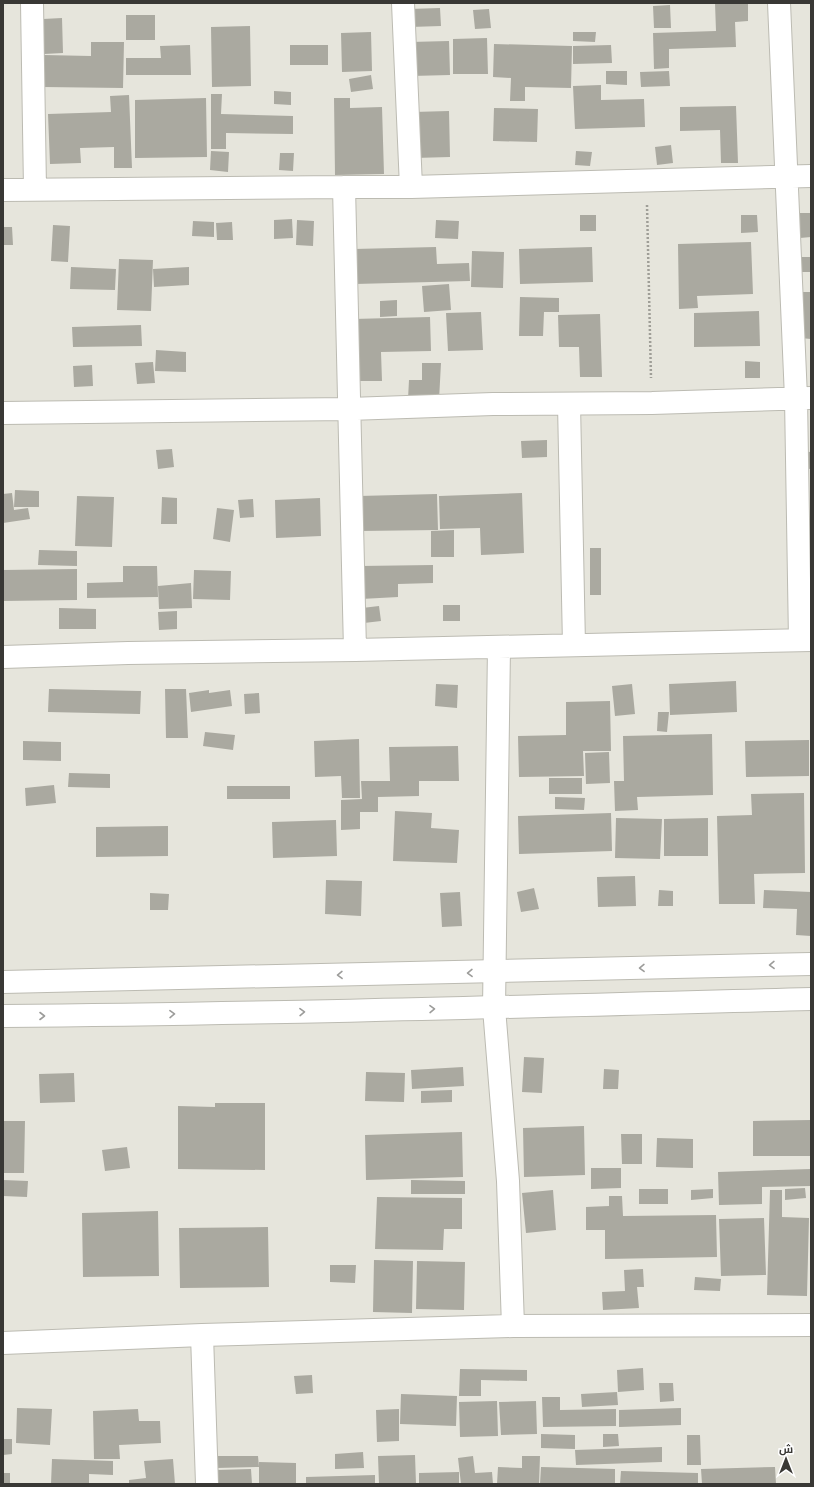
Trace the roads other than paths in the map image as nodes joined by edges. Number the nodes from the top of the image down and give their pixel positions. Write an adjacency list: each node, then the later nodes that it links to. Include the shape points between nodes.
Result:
1 (32, 3): 8 (street)
2 (403, 3): 7 (street)
3 (779, 3): 4 (street)
4 (786, 176): 5 (street); 7 (street); 10 (street)
5 (811, 176)
6 (344, 186): 7 (street); 8 (street); 12 (street)
7 (411, 187)
8 (35, 189): 9 (street)
9 (3, 190)
10 (803, 398): 11 (street); 14 (street)
11 (569, 404): 12 (street); 15 (street)
12 (349, 409): 13 (street); 17 (street)
13 (3, 413)
14 (806, 640): 15 (street)
15 (574, 645): 16 (street)
16 (499, 647): 17 (street); 20 (street)
17 (355, 650): 18 (street)
18 (3, 657)
19 (811, 964): 20 (street, one-way to 20)
20 (494, 972): 21 (street, one-way to 21); 23 (street)
21 (3, 982)
22 (811, 999): 23 (street)
23 (494, 1008): 24 (street, one-way to 23); 26 (street, via 508,1181)
24 (3, 1016)
25 (811, 1325): 26 (street)
26 (513, 1326): 27 (street)
27 (202, 1335): 28 (street); 29 (street)
28 (3, 1343)
29 (207, 1484)

